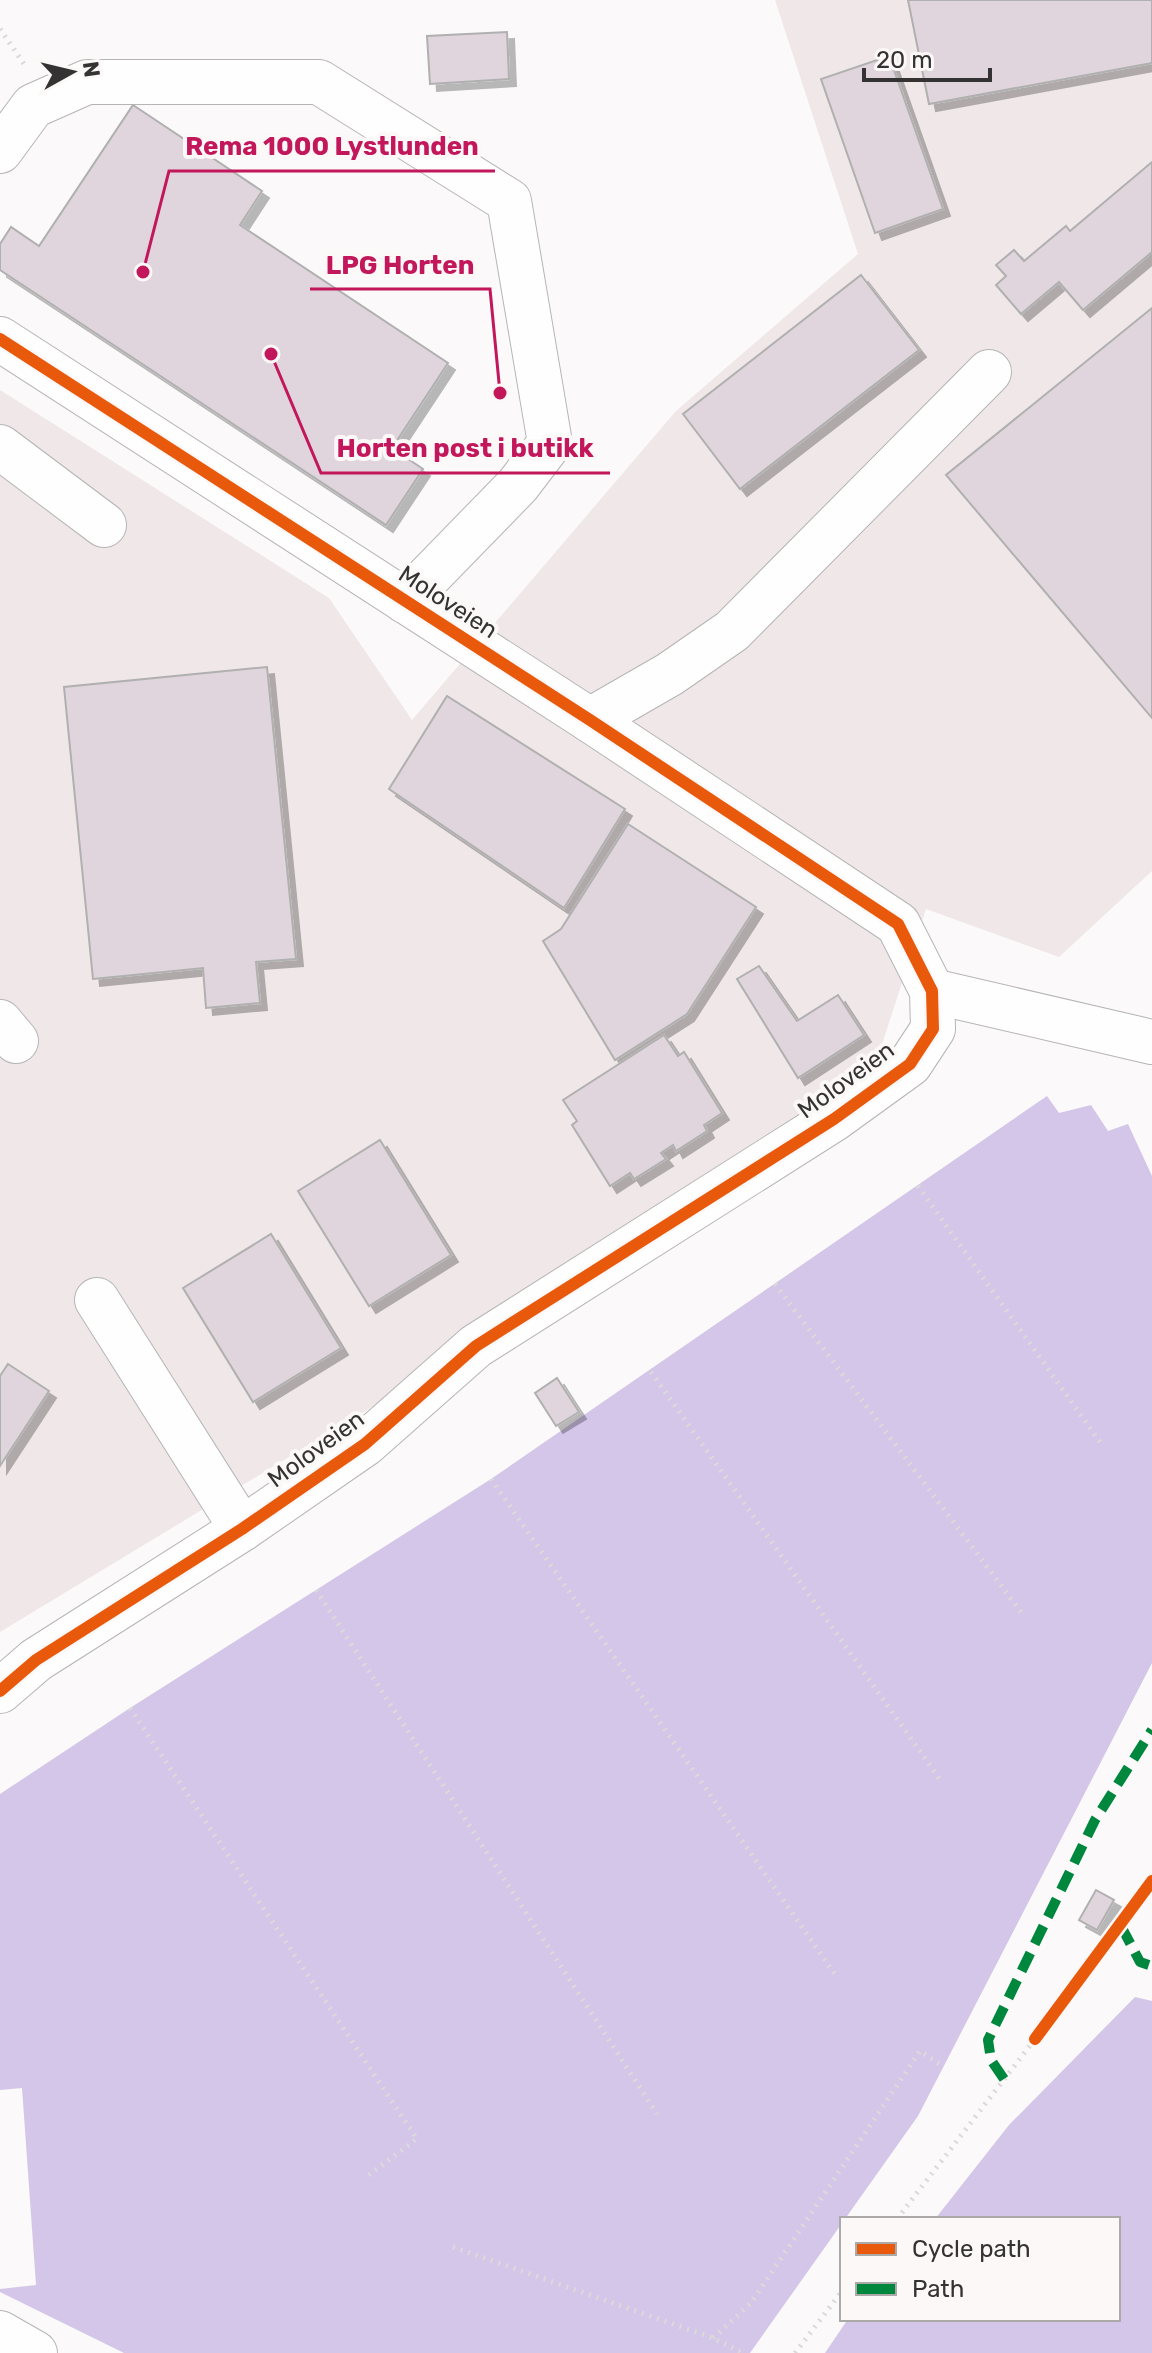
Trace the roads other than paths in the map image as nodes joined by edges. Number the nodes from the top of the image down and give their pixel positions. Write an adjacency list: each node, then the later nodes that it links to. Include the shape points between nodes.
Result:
1 (11, 123): 6 (street, via 87,82 319,82 509,201 550,443 518,485)
2 (0, 339): 6 (street, Moloveien)
3 (989, 372): 7 (street, via 732,631)
4 (0, 447): 5 (street)
5 (104, 525)
6 (405, 601): 7 (street, Moloveien)
7 (590, 720): 8 (street, Moloveien, via 898,924)
8 (932, 991): 9 (street); 11 (street, Moloveien, via 933,1029 910,1064 834,1119 476,1346 365,1444)
9 (1152, 1042)
10 (97, 1300): 11 (street)
11 (242, 1529): 12 (street, Moloveien, via 36,1660)
12 (0, 1691)
13 (0, 2333): 14 (street)
14 (35, 2353)

